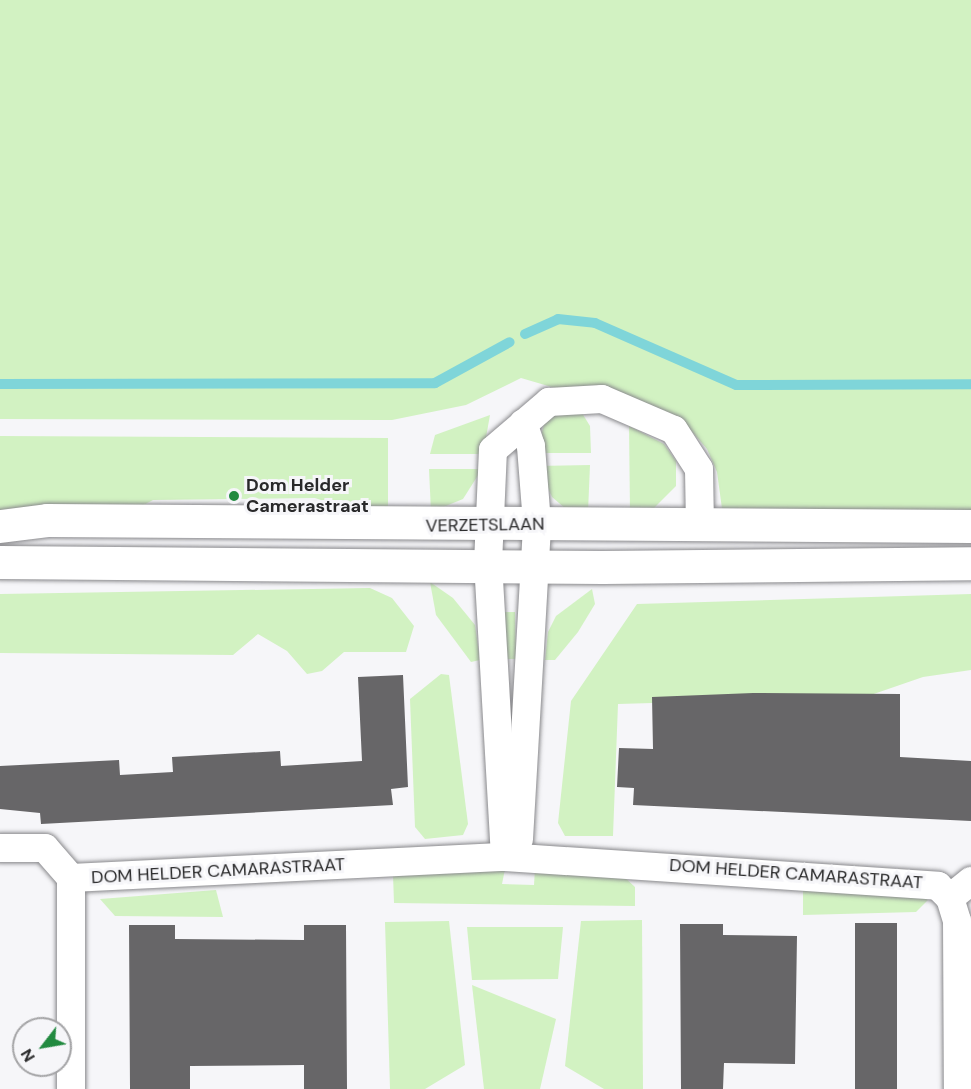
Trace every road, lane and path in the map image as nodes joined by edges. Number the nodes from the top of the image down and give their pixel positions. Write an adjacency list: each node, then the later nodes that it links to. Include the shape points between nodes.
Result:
1 (523, 423): 2 (street, via 493,450); 3 (street, via 531,446); 5 (street, via 549,402 602,399 674,430 699,469)
2 (489, 522): 3 (main road, VERZETSLAAN); 4 (main road, VERZETSLAAN, via 405,526 47,520); 9 (street)
3 (537, 523): 5 (main road, VERZETSLAAN); 10 (street)
4 (0, 526)
5 (700, 526): 6 (main road, VERZETSLAAN)
6 (971, 526)
7 (0, 562): 9 (main road, VERZETSLAAN)
8 (971, 563): 10 (main road, VERZETSLAAN)
9 (488, 564): 10 (main road, VERZETSLAAN); 12 (street)
10 (535, 564): 12 (street)
11 (0, 848): 13 (street, via 45,848)
12 (511, 857): 13 (street, DOM HELDER CAMARASTRAAT); 14 (street, DOM HELDER CAMARASTRAAT, via 921,881)
13 (71, 878): 15 (street, DOM HELDER CAMARASTRAAT)
14 (960, 889): 16 (street, DOM HELDER CAMARASTRAAT)
15 (71, 1089)
16 (958, 1089)

